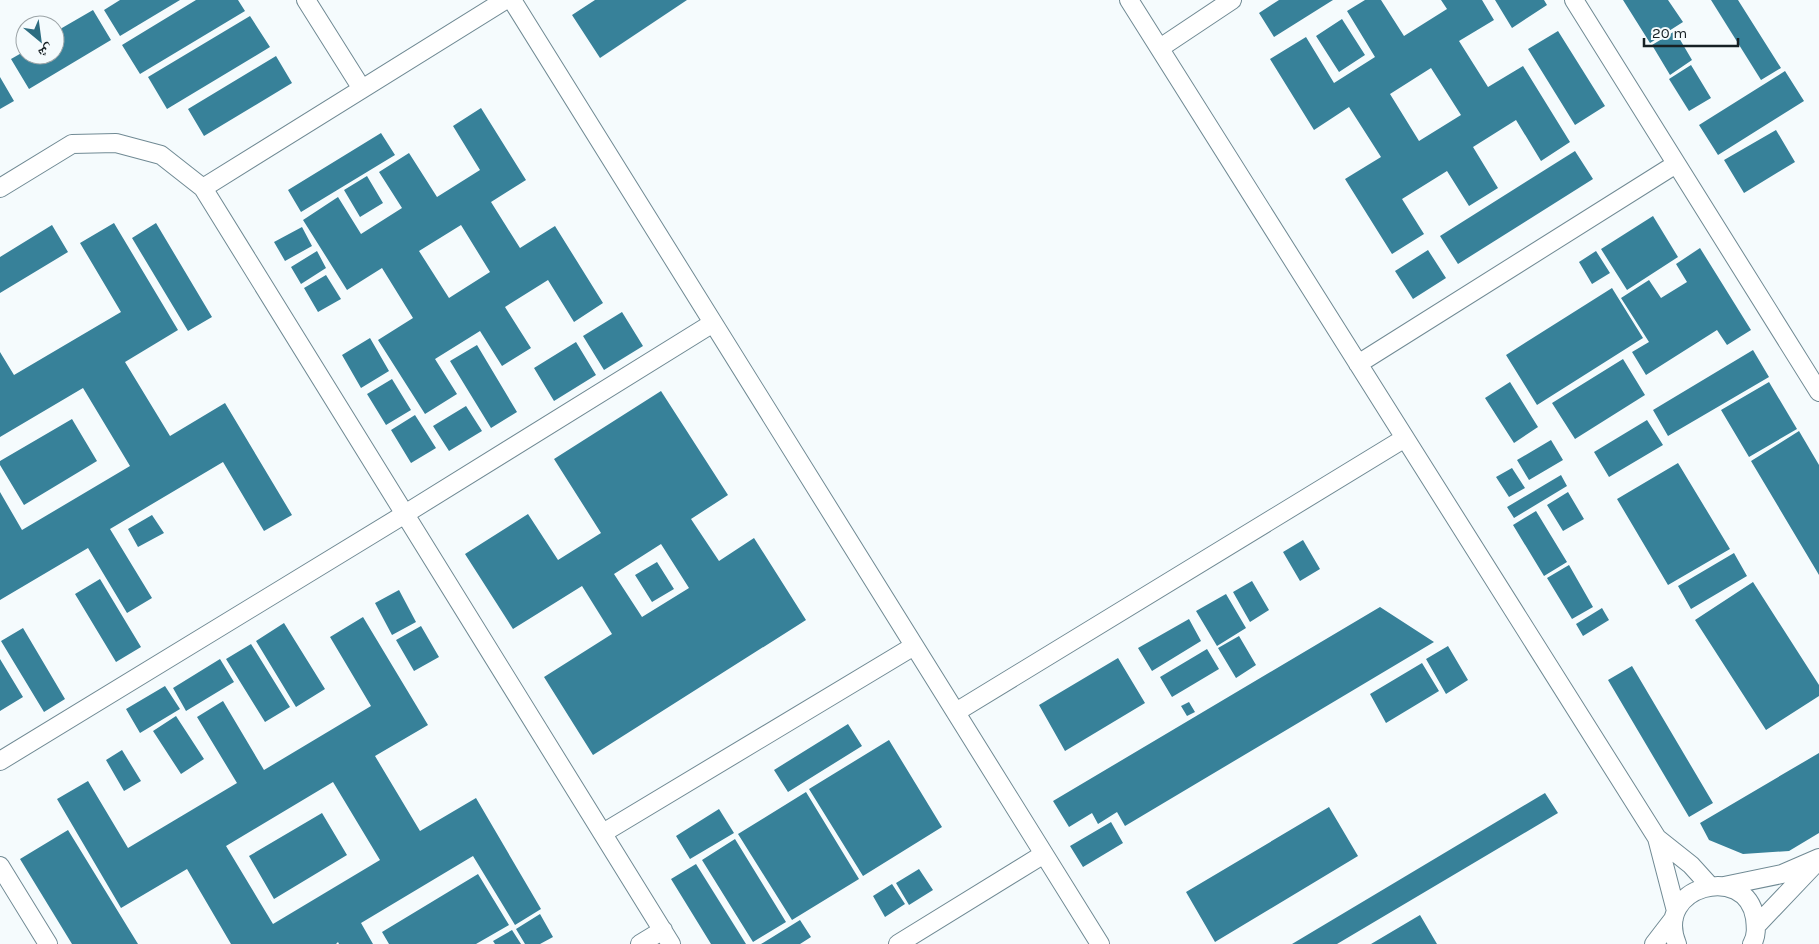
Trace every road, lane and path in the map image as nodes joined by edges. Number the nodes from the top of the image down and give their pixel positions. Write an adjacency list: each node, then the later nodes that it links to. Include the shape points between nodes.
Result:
1 (306, 0): 8 (lane)
2 (505, 0): 8 (lane)
3 (512, 0): 12 (lane)
4 (1129, 0): 7 (lane)
5 (1232, 0): 7 (lane)
6 (1574, 0): 9 (lane)
7 (1160, 48): 13 (lane)
8 (362, 89): 11 (lane)
9 (1676, 164): 13 (lane); 14 (lane)
10 (0, 188): 11 (lane, via 72,144 116,143 161,155)
11 (203, 188): 16 (lane)
12 (713, 323): 16 (lane); 17 (lane)
13 (1358, 364): 15 (lane)
14 (1819, 392)
15 (1405, 438): 18 (lane); 21 (lane)
16 (405, 514): 19 (lane); 20 (lane)
17 (914, 646): 18 (lane); 20 (lane)
18 (956, 712): 22 (lane)
19 (0, 761)
20 (603, 833): 27 (lane)
21 (1657, 838): 25 (lane); 26 (lane)
22 (1044, 854): 31 (lane); 32 (lane)
23 (1819, 858): 25 (lane, via 1782,874); 28 (lane)
24 (0, 866): 29 (lane)
25 (1717, 886): 26 (lane, via 1696,890 1684,899); 28 (lane, via 1737,891 1747,900 1754,913)
26 (1676, 915): 33 (lane); 34 (lane, via 1674,936)
27 (667, 937): 30 (lane)
28 (1755, 939)
29 (48, 944)
30 (640, 944)
31 (898, 944)
32 (1100, 944)
33 (1654, 944)
34 (1677, 944)

